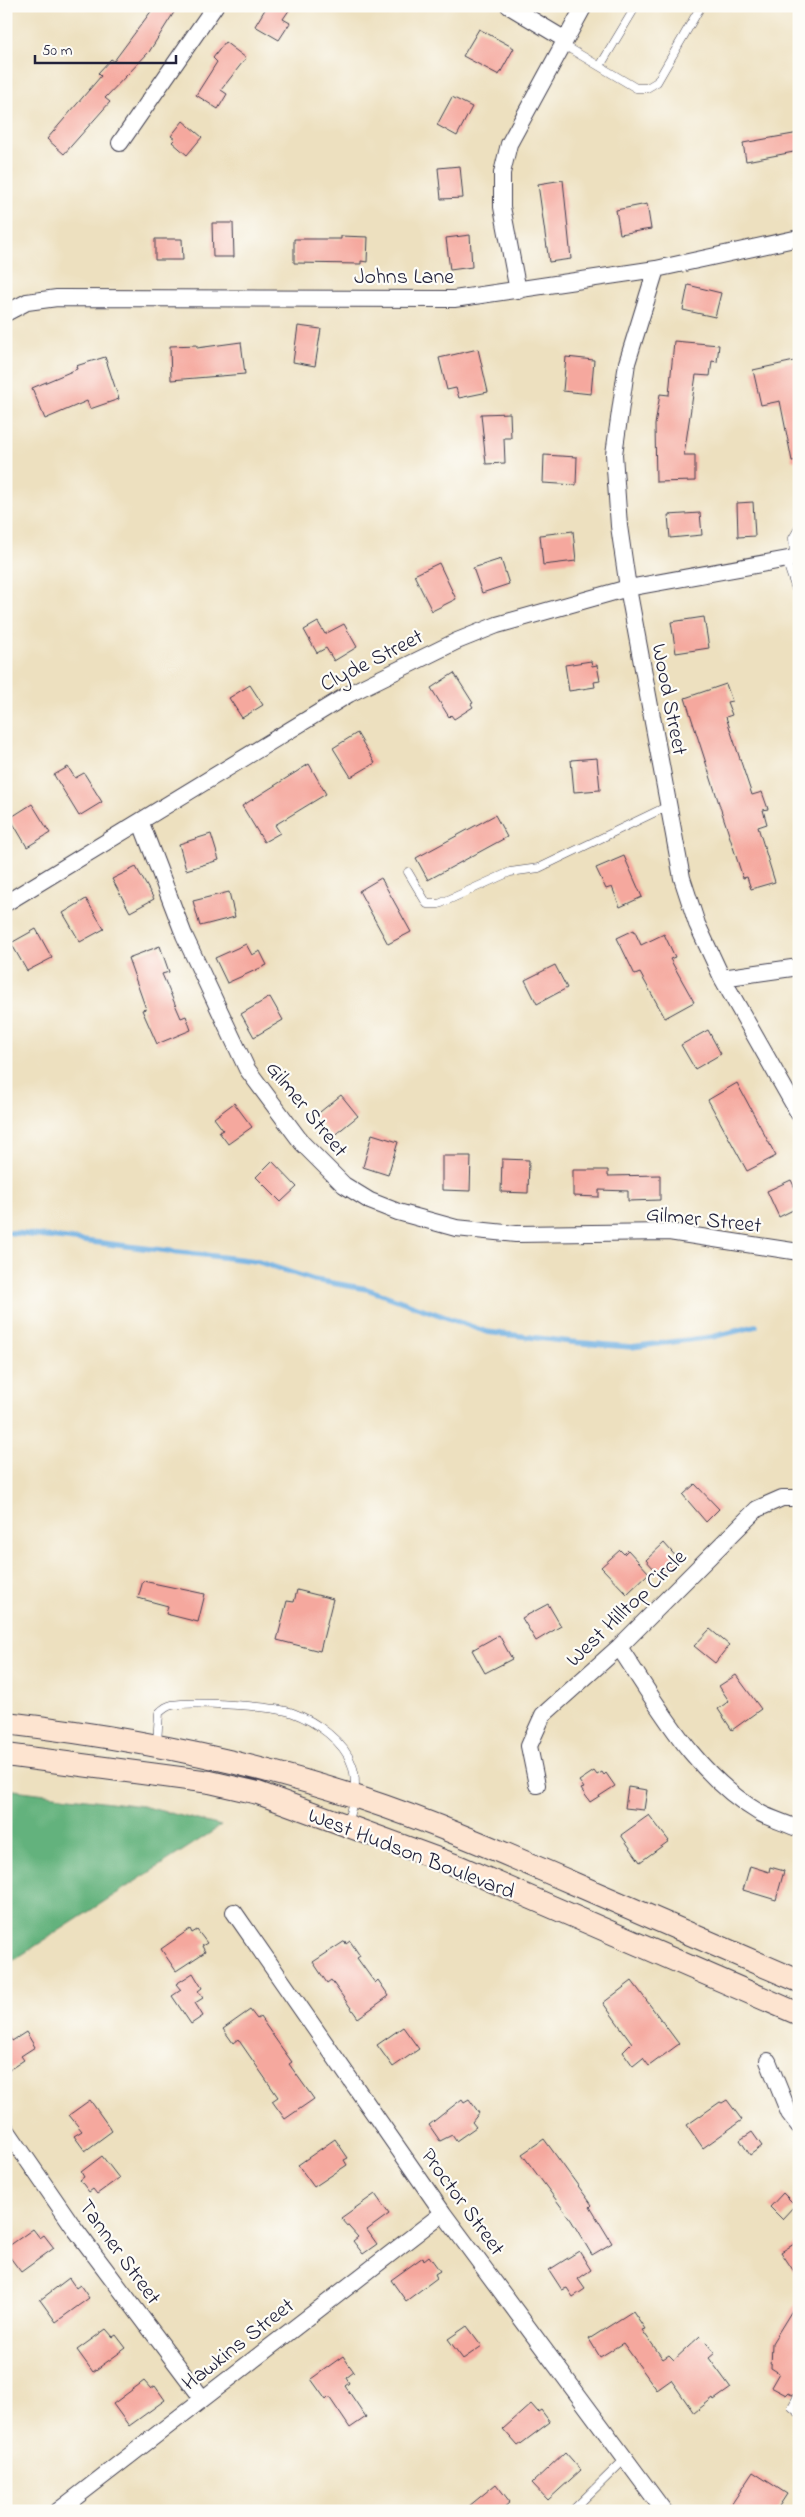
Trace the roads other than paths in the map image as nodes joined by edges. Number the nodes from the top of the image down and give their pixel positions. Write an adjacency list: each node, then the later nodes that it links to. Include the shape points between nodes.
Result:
1 (215, 6): 8 (street)
2 (509, 6): 6 (street)
3 (584, 6): 6 (street)
4 (636, 6): 7 (lane)
5 (701, 6): 7 (lane, via 657,82 647,88 636,88)
6 (563, 41): 7 (lane); 11 (street, via 509,144 502,173 502,207)
7 (600, 66)
8 (120, 143)
9 (799, 238): 10 (street, Johns Lane)
10 (656, 270): 11 (street, Johns Lane); 15 (street, Wood Street, via 627,363 614,454 619,526)
11 (518, 290): 12 (street, Johns Lane, via 454,299 57,298 27,302)
12 (6, 313)
13 (799, 528): 14 (lane, via 793,538)
14 (793, 558): 15 (street, Clyde Street); 16 (lane)
15 (628, 588): 17 (street, Wood Street); 18 (street, Clyde Street, via 497,625 406,665 349,694)
16 (799, 598)
17 (668, 806): 19 (lane, via 539,868 510,872 439,904 427,904); 22 (street, Wood Street, via 682,878 697,924)
18 (141, 823): 20 (street, Clyde Street); 24 (street, Gilmer Street, via 184,935 247,1069 302,1143 344,1185 370,1201 398,1212 464,1229 516,1234 669,1232)
19 (408, 872)
20 (6, 903)
21 (799, 967): 22 (street)
22 (722, 978): 23 (street, Wood Street)
23 (799, 1114)
24 (799, 1252)
25 (799, 1498): 26 (street, West Hilltop Circle, via 782,1498 757,1509)
26 (619, 1647): 30 (street, West Hilltop Circle, via 543,1715 529,1746); 33 (street, via 693,1757 728,1791 760,1813)
27 (6, 1723): 28 (main road, West Hudson Boulevard)
28 (157, 1745): 31 (main road, West Hudson Boulevard, via 277,1773); 31 (lane, via 160,1713 173,1705 239,1705 292,1712 314,1724 346,1753 354,1772)
29 (6, 1755): 32 (main road, West Hudson Boulevard, via 210,1782 258,1793)
30 (537, 1785)
31 (354, 1796): 32 (lane); 35 (main road, West Hudson Boulevard, via 482,1843)
32 (347, 1826): 36 (main road, West Hudson Boulevard, via 460,1867)
33 (799, 1829)
34 (234, 1912): 40 (street, Proctor Street)
35 (799, 1981)
36 (799, 2014)
37 (768, 2061): 38 (street, via 789,2113)
38 (799, 2126)
39 (6, 2129): 41 (street, Tanner Street, via 75,2229)
40 (444, 2213): 41 (street, Hawkins Street); 44 (street, Proctor Street)
41 (202, 2398): 45 (street, Hawkins Street)
42 (797, 2398): 43 (lane, via 792,2407)
43 (799, 2412)
44 (625, 2458): 46 (lane); 47 (street, Proctor Street)
45 (58, 2511)
46 (572, 2511)
47 (664, 2511)

